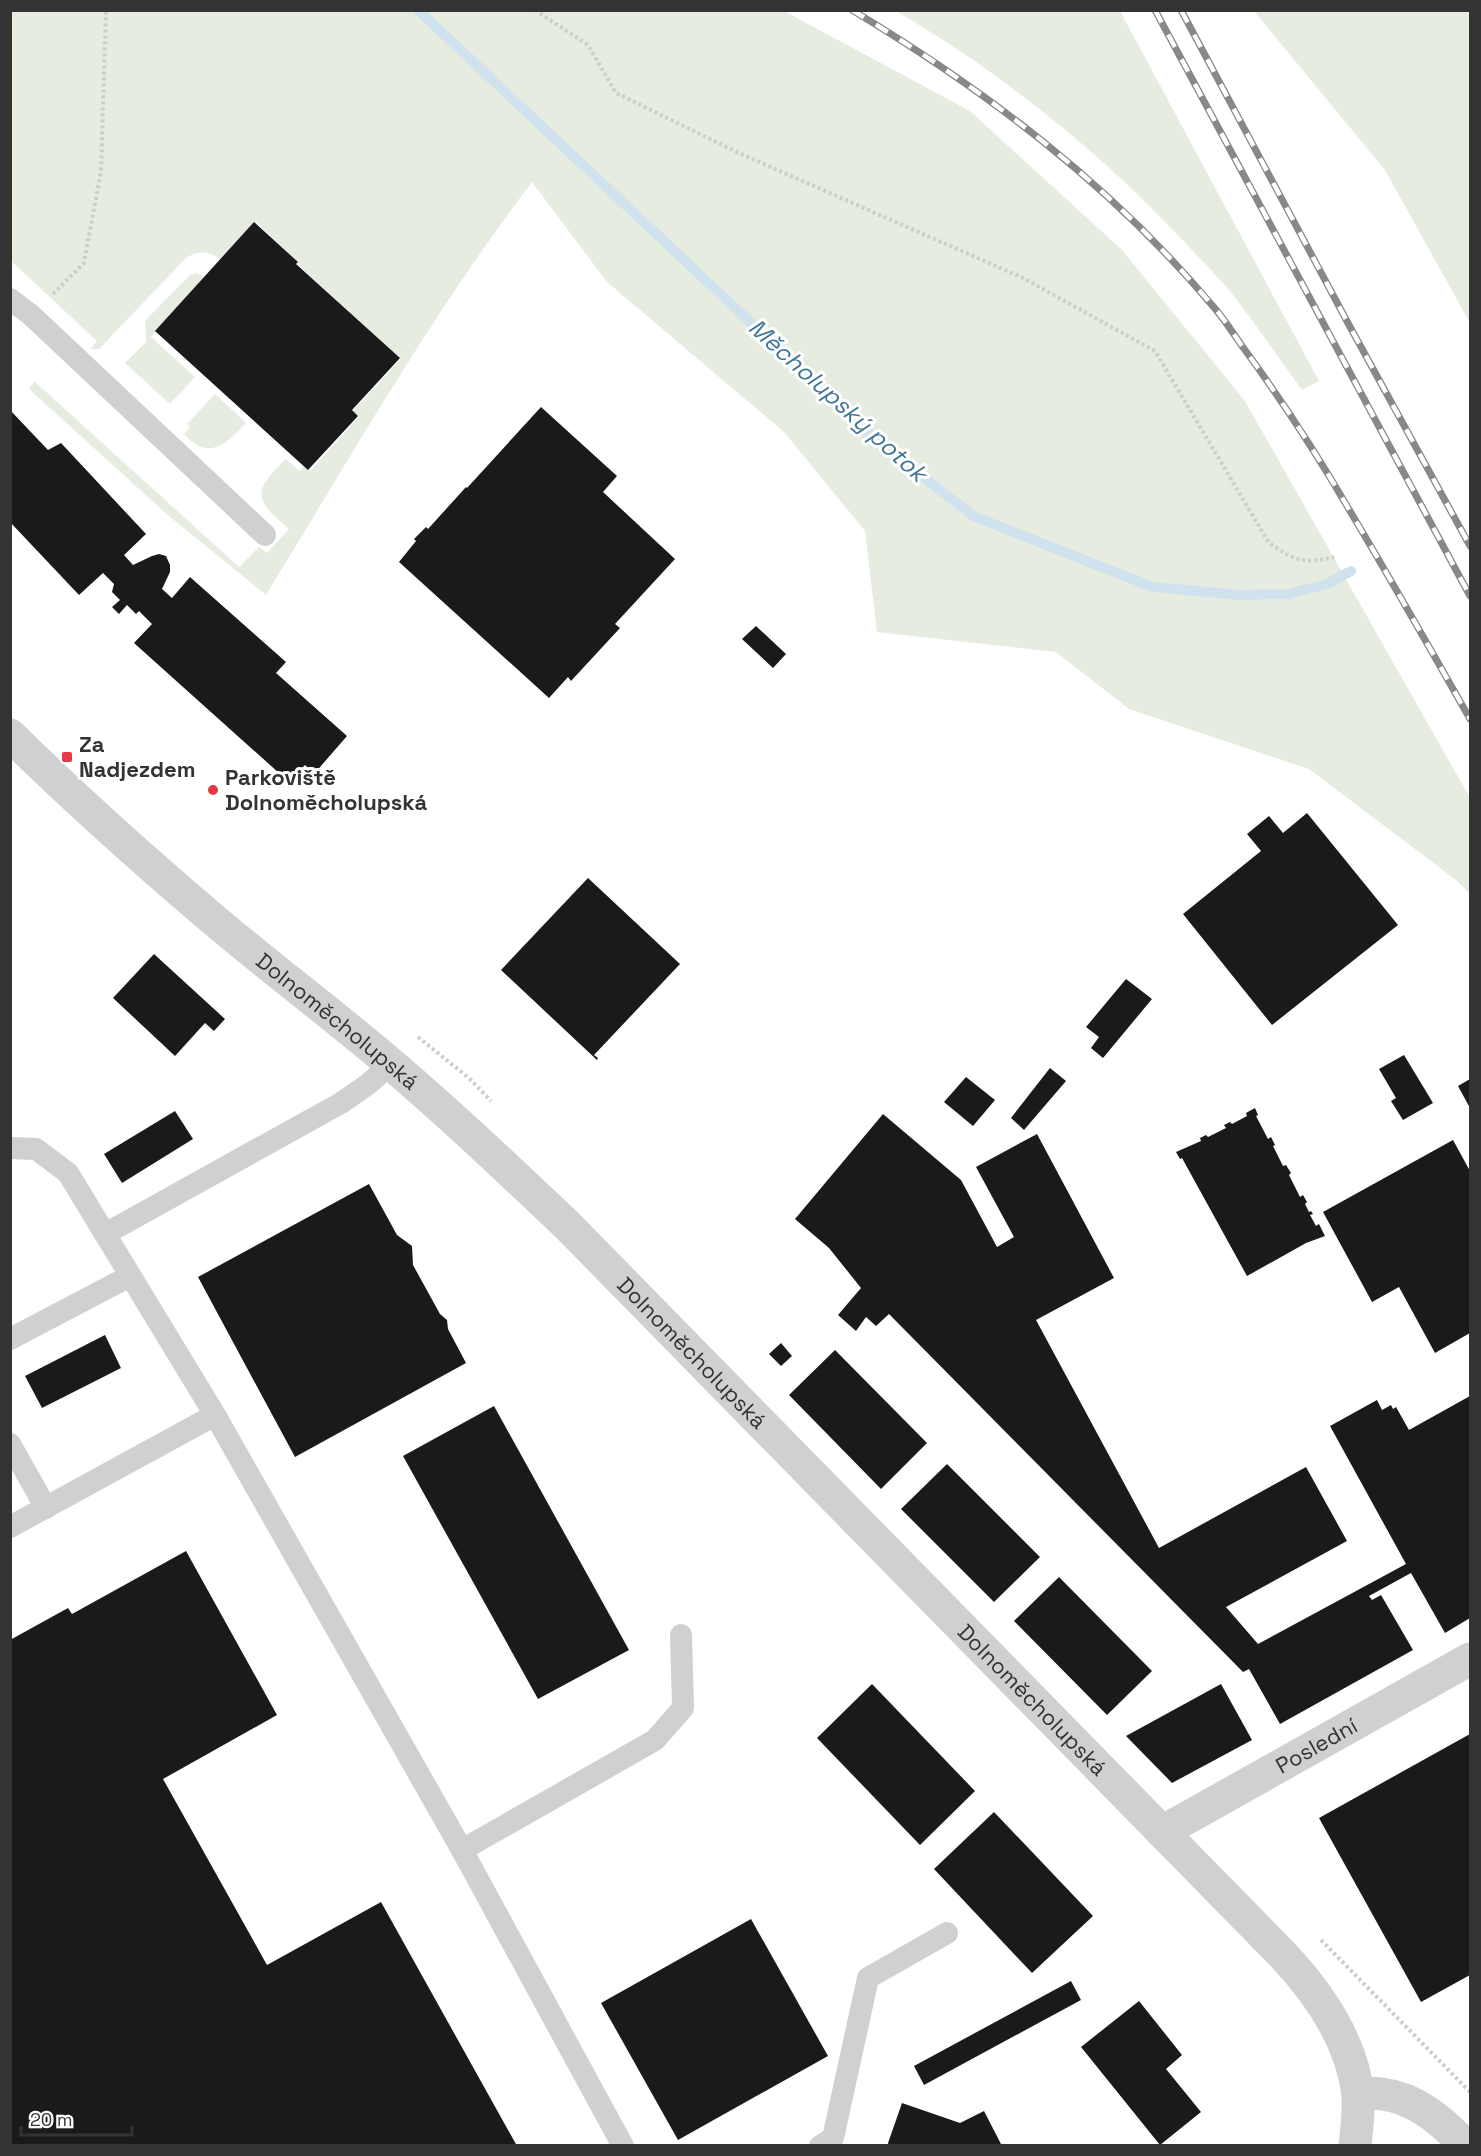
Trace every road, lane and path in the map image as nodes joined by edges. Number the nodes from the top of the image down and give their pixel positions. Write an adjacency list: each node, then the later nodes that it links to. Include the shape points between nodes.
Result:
1 (106, 10): 4 (path, via 101,171 84,263)
2 (535, 10): 6 (path, via 588,45 616,93 741,154 1023,278 1155,351 1269,543 1291,558 1313,562)
3 (10, 298): 4 (lane)
4 (31, 315): 5 (lane)
5 (265, 535)
6 (1334, 557)
7 (10, 735): 8 (street, Dolnoměcholupská, via 176,887)
8 (391, 1064): 10 (lane, via 341,1103); 19 (street, Dolnoměcholupská, via 568,1226)
9 (10, 1148): 10 (lane, via 36,1149 68,1173)
10 (105, 1234): 11 (lane)
11 (130, 1276): 12 (lane); 13 (lane)
12 (10, 1339)
13 (216, 1415): 15 (lane); 20 (lane)
14 (10, 1444): 15 (lane)
15 (46, 1508): 16 (lane)
16 (10, 1527)
17 (681, 1635): 20 (lane, via 683,1708 655,1740)
18 (1470, 1659): 19 (street, Poslední)
19 (1162, 1832): 24 (street, Dolnoměcholupská, via 1304,1978 1344,2044)
20 (462, 1850): 25 (lane)
21 (947, 1933): 26 (lane, via 868,1978 833,2138)
22 (1443, 2064): 23 (path)
23 (1470, 2092)
24 (1358, 2095): 27 (street, Dolnoměcholupská); 28 (street, via 1382,2094 1425,2109)
25 (622, 2145)
26 (820, 2145)
27 (1355, 2145)
28 (1466, 2145)

